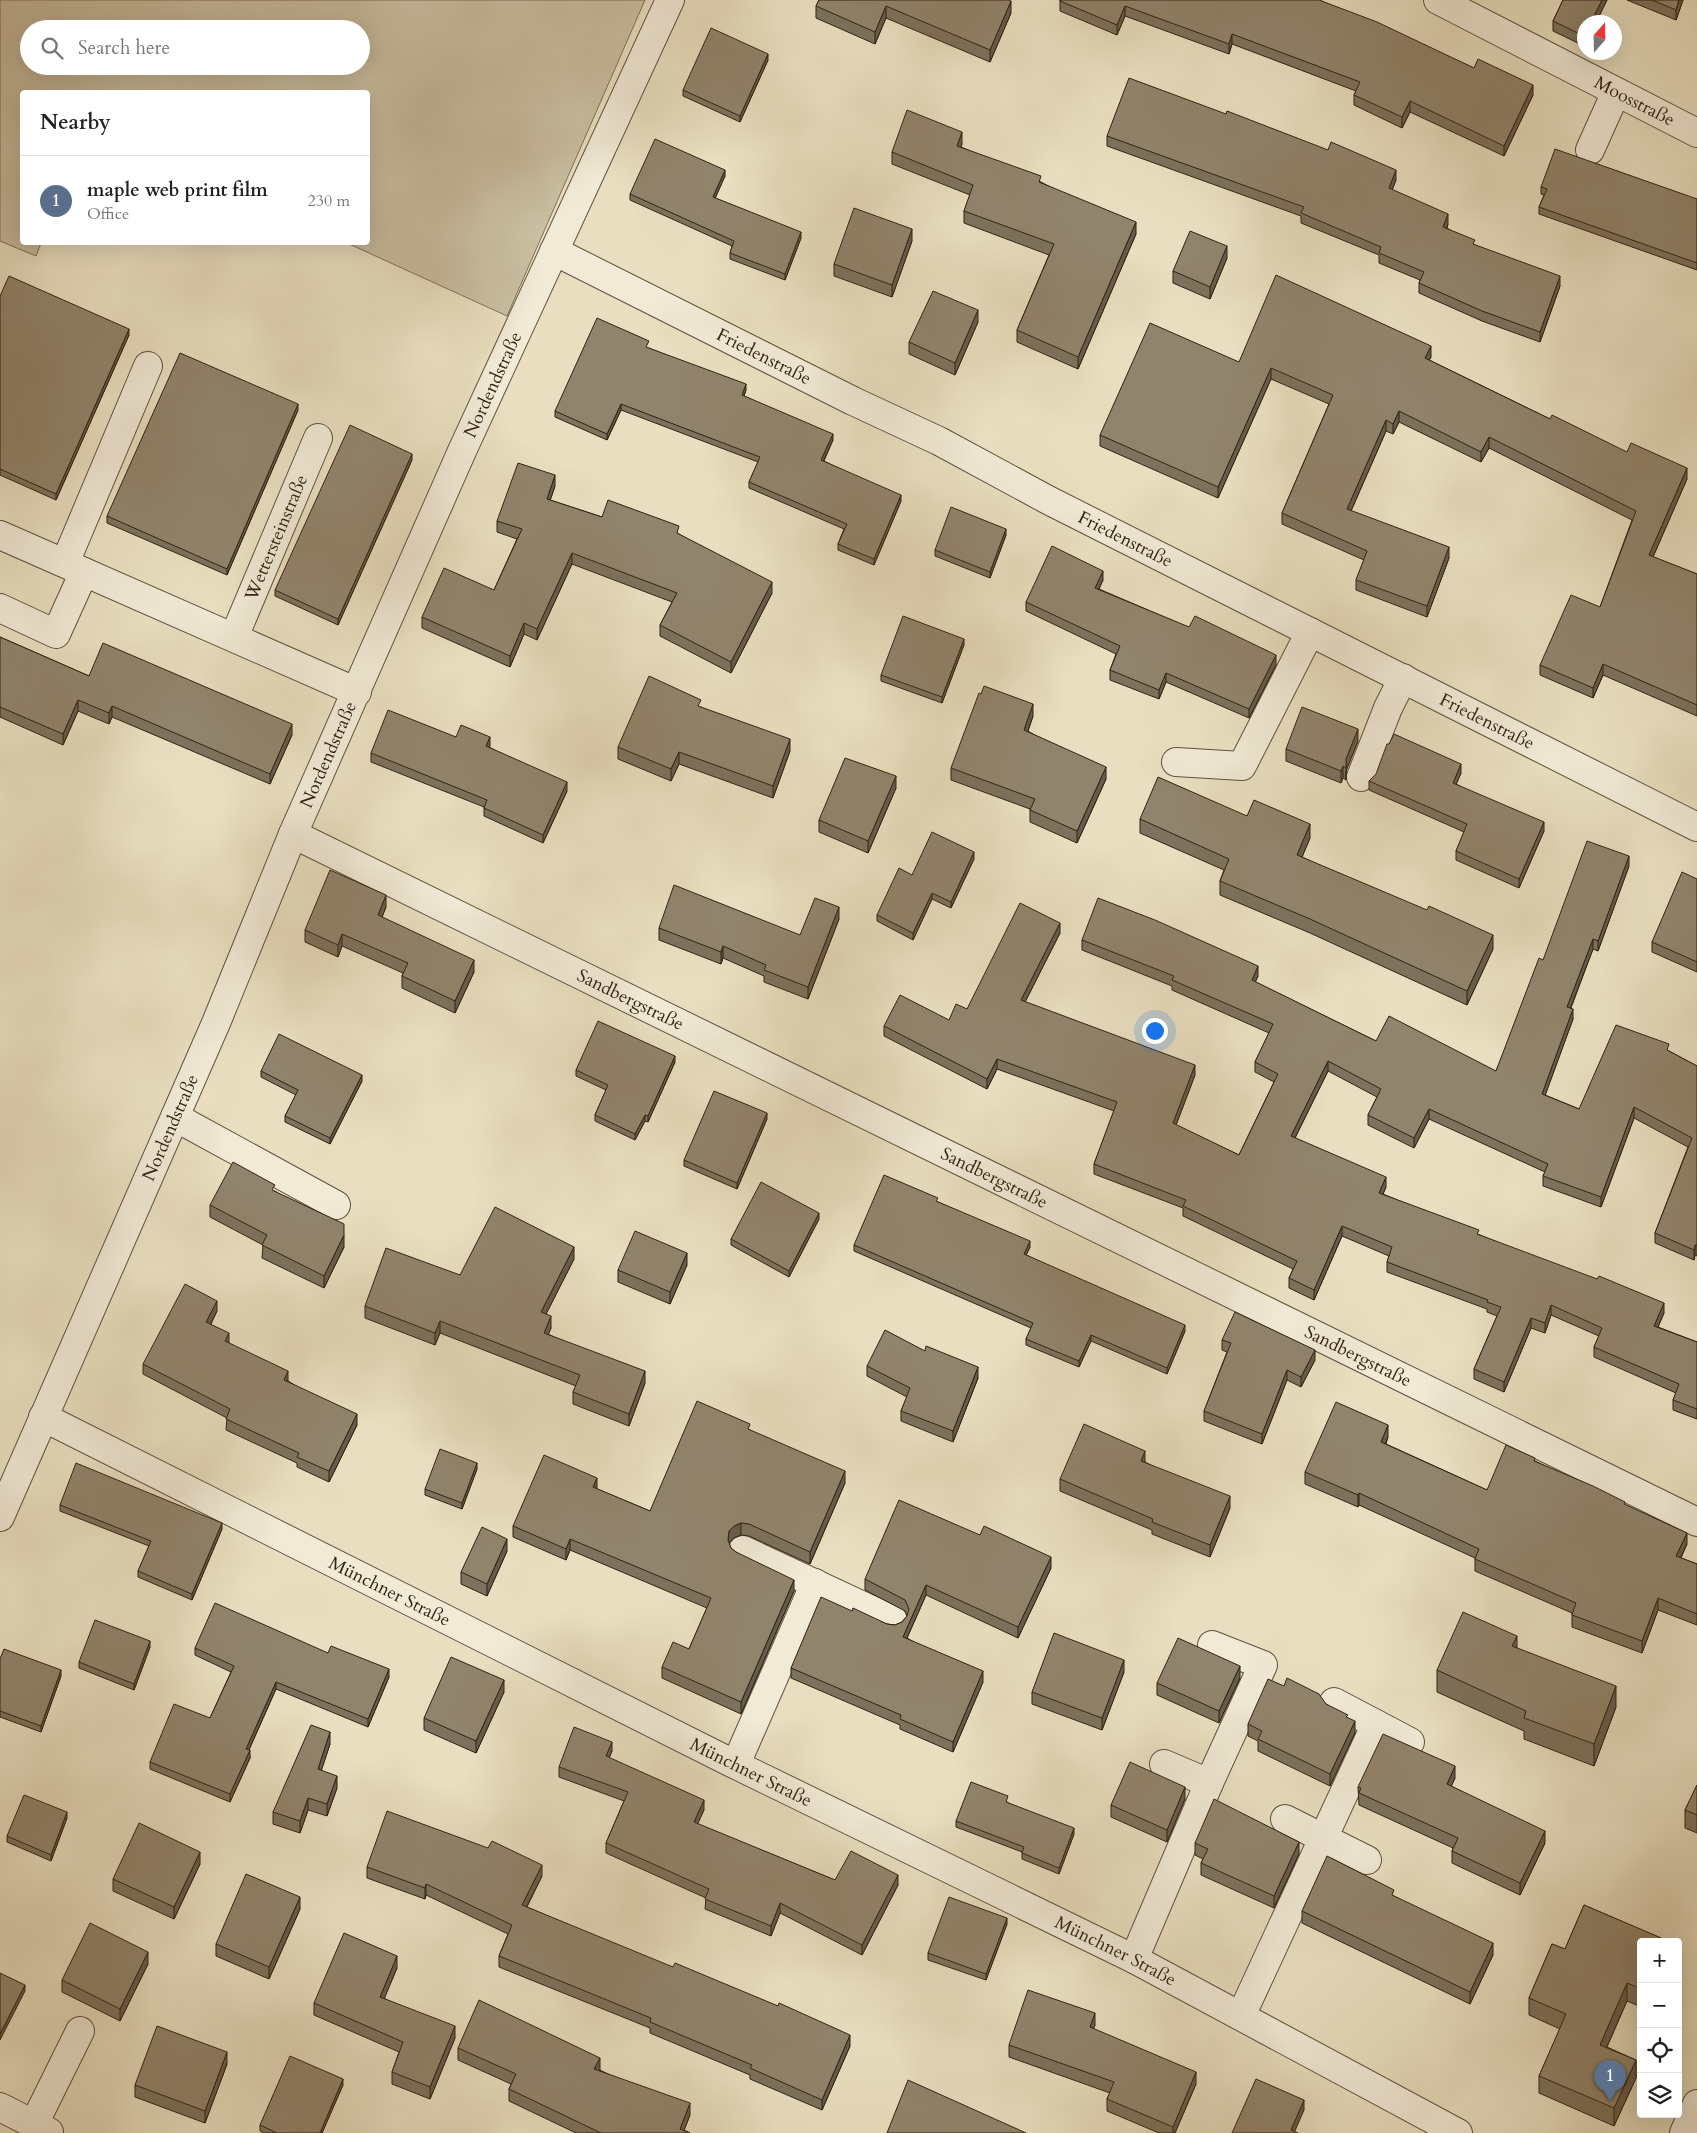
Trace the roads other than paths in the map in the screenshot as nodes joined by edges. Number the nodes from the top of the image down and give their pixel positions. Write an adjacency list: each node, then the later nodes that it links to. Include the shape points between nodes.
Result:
1 (670, 0): 6 (street, Nordendstraße)
2 (1455, 4): 3 (street, Moosstraße)
3 (1616, 92): 4 (street, Moosstraße); 5 (street)
4 (1697, 133)
5 (1590, 150)
6 (554, 251): 12 (street, Friedenstraße, via 844,397 939,441); 15 (street, Nordendstraße)
7 (148, 366): 10 (street)
8 (318, 438): 13 (street, Wettersteinstraße)
9 (0, 535): 10 (street)
10 (74, 567): 11 (street, via 56,634); 13 (street)
11 (0, 608)
12 (1310, 632): 14 (street, Friedenstraße); 16 (street, via 1242,766)
13 (234, 638): 15 (street)
14 (1403, 678): 17 (street); 18 (street, Friedenstraße)
15 (357, 692): 19 (street, Nordendstraße)
16 (1176, 762)
17 (1361, 777)
18 (1697, 827)
19 (293, 834): 20 (street, Nordendstraße); 24 (street, Sandbergstraße)
20 (175, 1117): 21 (street); 22 (street, Nordendstraße)
21 (336, 1205)
22 (43, 1417): 23 (street, Nordendstraße); 32 (street, Münchner Straße)
23 (0, 1517)
24 (1697, 1522)
25 (743, 1550): 26 (street)
26 (815, 1583): 27 (street); 32 (street)
27 (893, 1620)
28 (1212, 1645): 34 (street, via 1263,1666)
29 (1334, 1702): 30 (street)
30 (1376, 1724): 31 (street); 36 (street)
31 (1410, 1742)
32 (736, 1764): 38 (street, Münchner Straße)
33 (1164, 1764): 34 (street)
34 (1209, 1783): 38 (street)
35 (1285, 1820): 36 (street)
36 (1323, 1838): 37 (street); 39 (street)
37 (1367, 1860)
38 (1134, 1958): 39 (street, Münchner Straße)
39 (1241, 2016): 44 (street, Münchner Straße)
40 (80, 2031): 43 (street)
41 (1697, 2104): 45 (street)
42 (0, 2107): 43 (street)
43 (42, 2129)
44 (1458, 2133)
45 (1684, 2133)

